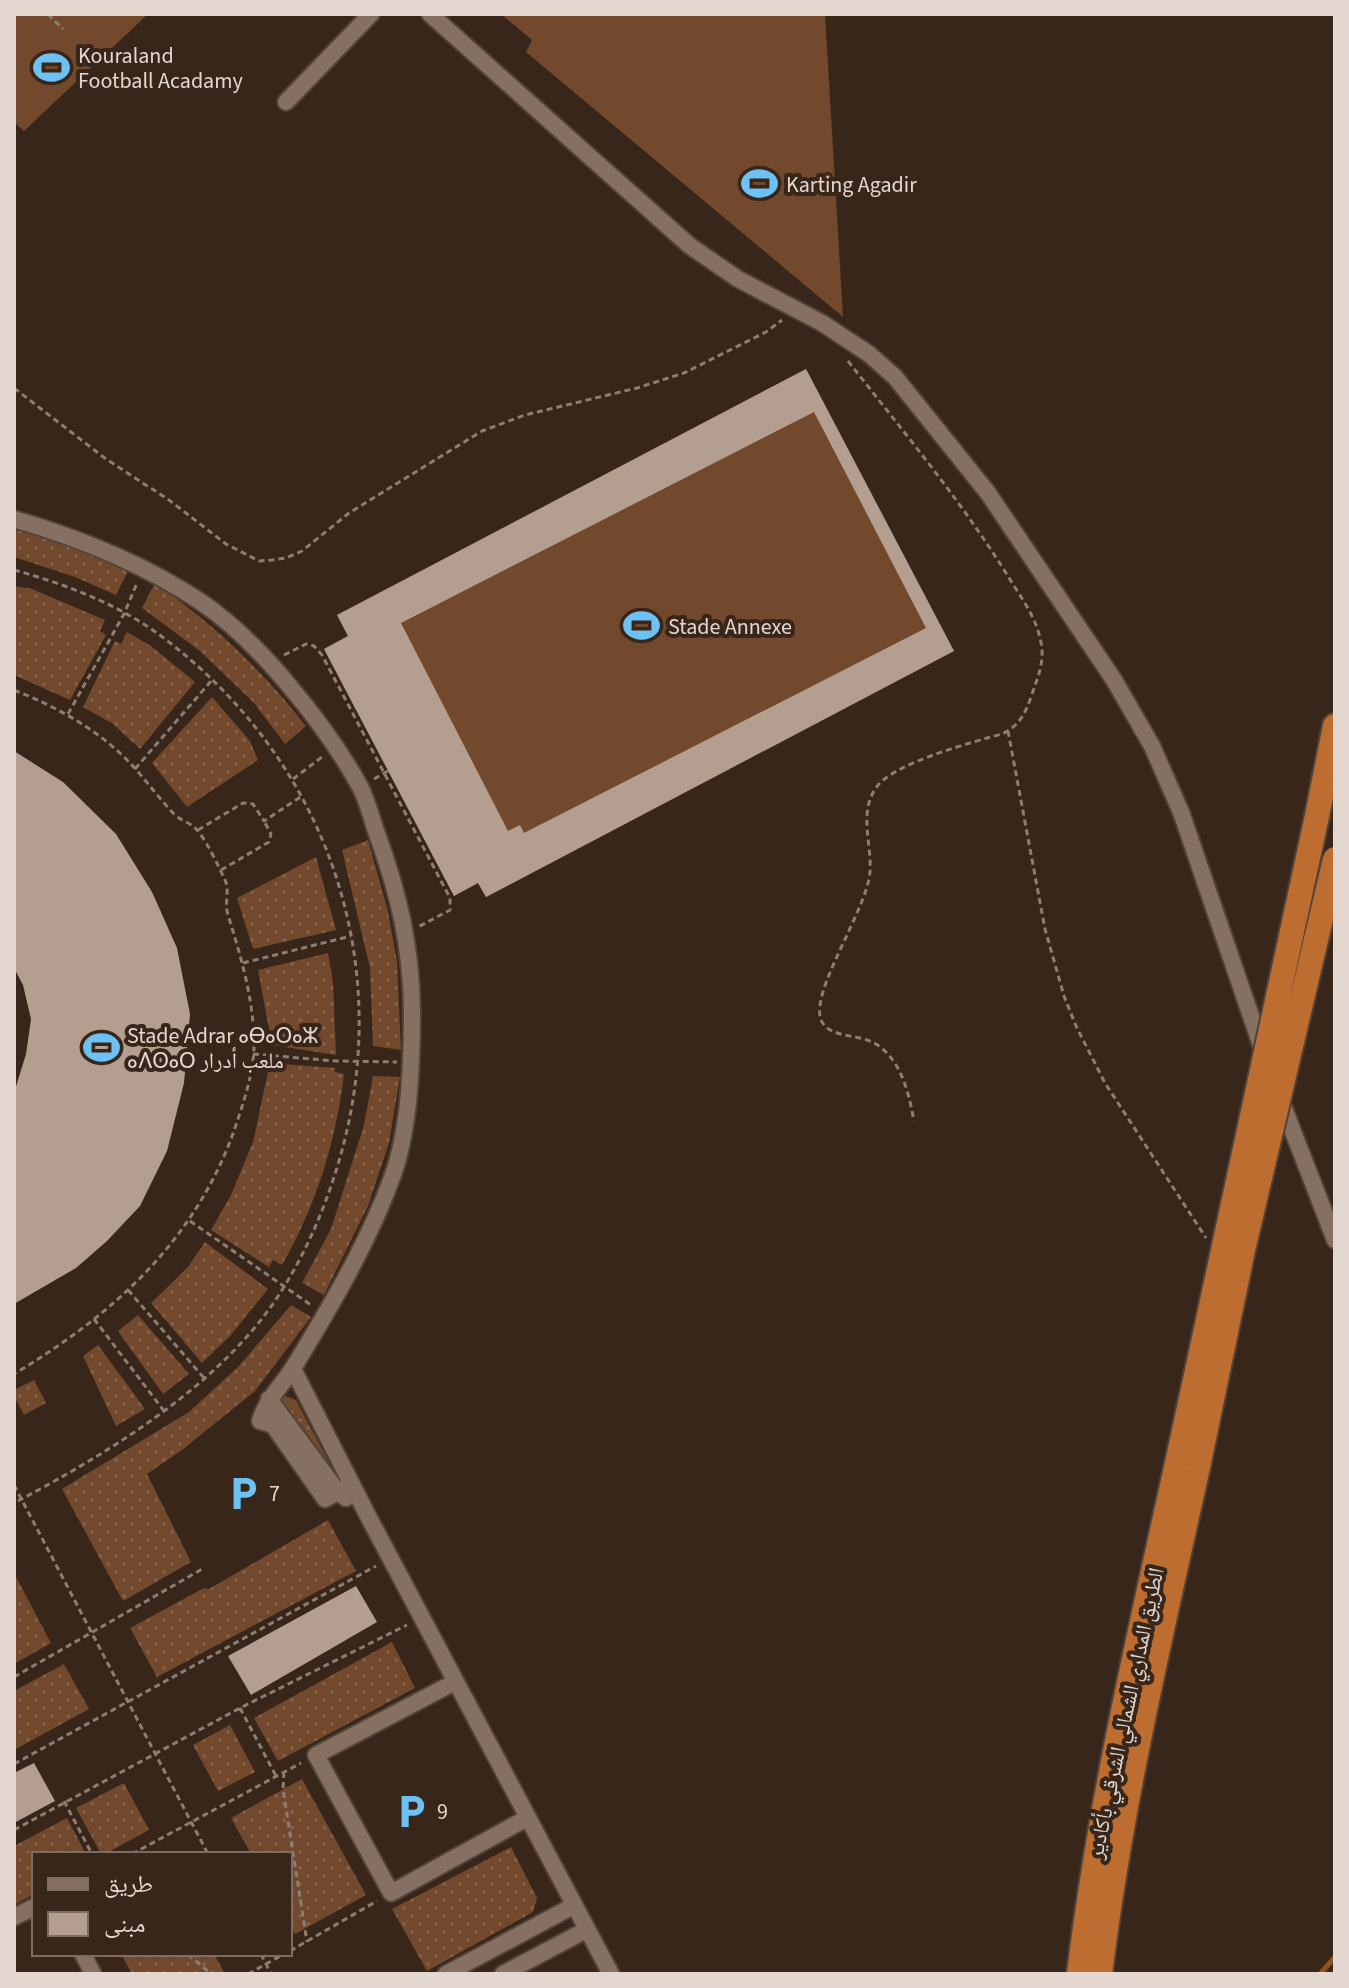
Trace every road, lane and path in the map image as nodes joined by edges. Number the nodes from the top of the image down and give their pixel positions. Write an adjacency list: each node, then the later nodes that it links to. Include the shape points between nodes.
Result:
1 (48, 14): 4 (path)
2 (371, 14): 5 (street)
3 (440, 18): 6 (street, via 690,246)
4 (63, 29)
5 (286, 102)
6 (795, 309): 8 (path, via 766,332 684,373 482,431 349,513 302,551 272,560 259,561 226,544); 35 (street, via 847,339 895,377 988,493 1134,711 1181,812 1248,1013)
7 (847, 359): 18 (path, via 968,516 1040,636 1043,662 1026,711)
8 (14, 388)
9 (14, 519): 10 (street, via 71,536)
10 (143, 569): 12 (path); 13 (street, via 201,603)
11 (14, 570): 12 (path)
12 (124, 614): 14 (path, via 160,635); 16 (path)
13 (270, 662): 19 (street); 27 (path, via 306,644 314,646 386,772 452,906)
14 (212, 680): 20 (path); 21 (path)
15 (14, 690): 16 (path)
16 (68, 714): 20 (path)
17 (1335, 726): 46 (highway, bridge)
18 (1008, 731): 33 (path, via 903,767 887,776 869,800 868,882 819,1011 834,1034 859,1036 888,1054 906,1088); 36 (path, via 1048,940 1064,996 1105,1083)
19 (336, 747): 21 (path); 27 (street, via 360,786)
20 (135, 769): 24 (path, via 176,815)
21 (293, 779): 22 (path)
22 (302, 796): 23 (path); 28 (path, via 342,892)
23 (264, 821): 24 (path, via 249,802); 26 (path, via 269,842)
24 (197, 830): 26 (path)
25 (1335, 859): 46 (highway, bridge)
26 (220, 871): 29 (path)
27 (406, 933): 32 (street)
28 (351, 936): 29 (path); 31 (path)
29 (243, 963): 30 (path)
30 (253, 1054): 31 (path); 34 (path, via 231,1139)
31 (359, 1062): 32 (path); 37 (path, via 352,1112 322,1216)
32 (412, 1063): 39 (street, via 394,1170 361,1249)
33 (914, 1121)
34 (190, 1221): 37 (path); 38 (path)
35 (1335, 1240)
36 (1210, 1244)
37 (283, 1287): 39 (path); 43 (path, via 235,1351)
38 (128, 1290): 40 (path); 43 (path)
39 (325, 1314): 41 (street)
40 (94, 1319): 42 (path); 45 (path)
41 (293, 1369): 44 (street); 48 (street)
42 (14, 1374)
43 (205, 1378): 45 (path)
44 (269, 1399): 48 (street); 48 (street, via 260,1421 273,1425)
45 (164, 1411): 49 (path)
46 (1188, 1461): 90 (highway, الطريق المداري الشمالي الشرقي بأكادير, via 1125,1704 1095,1856); 91 (highway, الطريق المداري الشمالي الشرقي بأكادير)
47 (14, 1485): 49 (path)
48 (338, 1492): 51 (street, via 368,1516)
49 (21, 1499): 50 (path); 54 (path)
50 (14, 1503)
51 (390, 1558): 53 (street); 57 (path)
52 (204, 1568): 54 (path)
53 (421, 1616): 56 (street); 58 (path)
54 (92, 1633): 55 (path); 57 (path)
55 (14, 1677)
56 (455, 1682): 60 (street); 65 (street)
57 (129, 1703): 59 (path); 61 (path)
58 (240, 1708): 59 (path); 63 (path)
59 (156, 1754): 64 (path); 66 (path)
60 (316, 1755): 62 (path); 71 (street)
61 (14, 1764)
62 (284, 1772): 63 (path); 76 (path)
63 (277, 1776): 66 (path)
64 (64, 1801): 67 (path); 68 (path)
65 (527, 1818): 71 (street); 72 (street)
66 (192, 1822): 69 (path); 70 (path)
67 (14, 1830)
68 (91, 1852)
69 (136, 1852)
70 (207, 1852)
71 (391, 1893): 76 (path)
72 (573, 1906): 75 (street); 87 (street)
73 (32, 1908): 74 (street)
74 (14, 1917)
75 (586, 1930): 88 (street); 89 (street)
76 (307, 1942): 77 (path)
77 (292, 1950)
78 (84, 1956): 83 (street)
79 (190, 1956): 84 (path)
80 (262, 1956): 82 (path)
81 (280, 1956): 82 (path)
82 (266, 1964): 85 (path); 86 (path)
83 (93, 1974)
84 (211, 1974)
85 (248, 1974)
86 (271, 1974)
87 (446, 1974)
88 (503, 1974)
89 (611, 1974)
90 (1079, 1974)
91 (1100, 1974)

